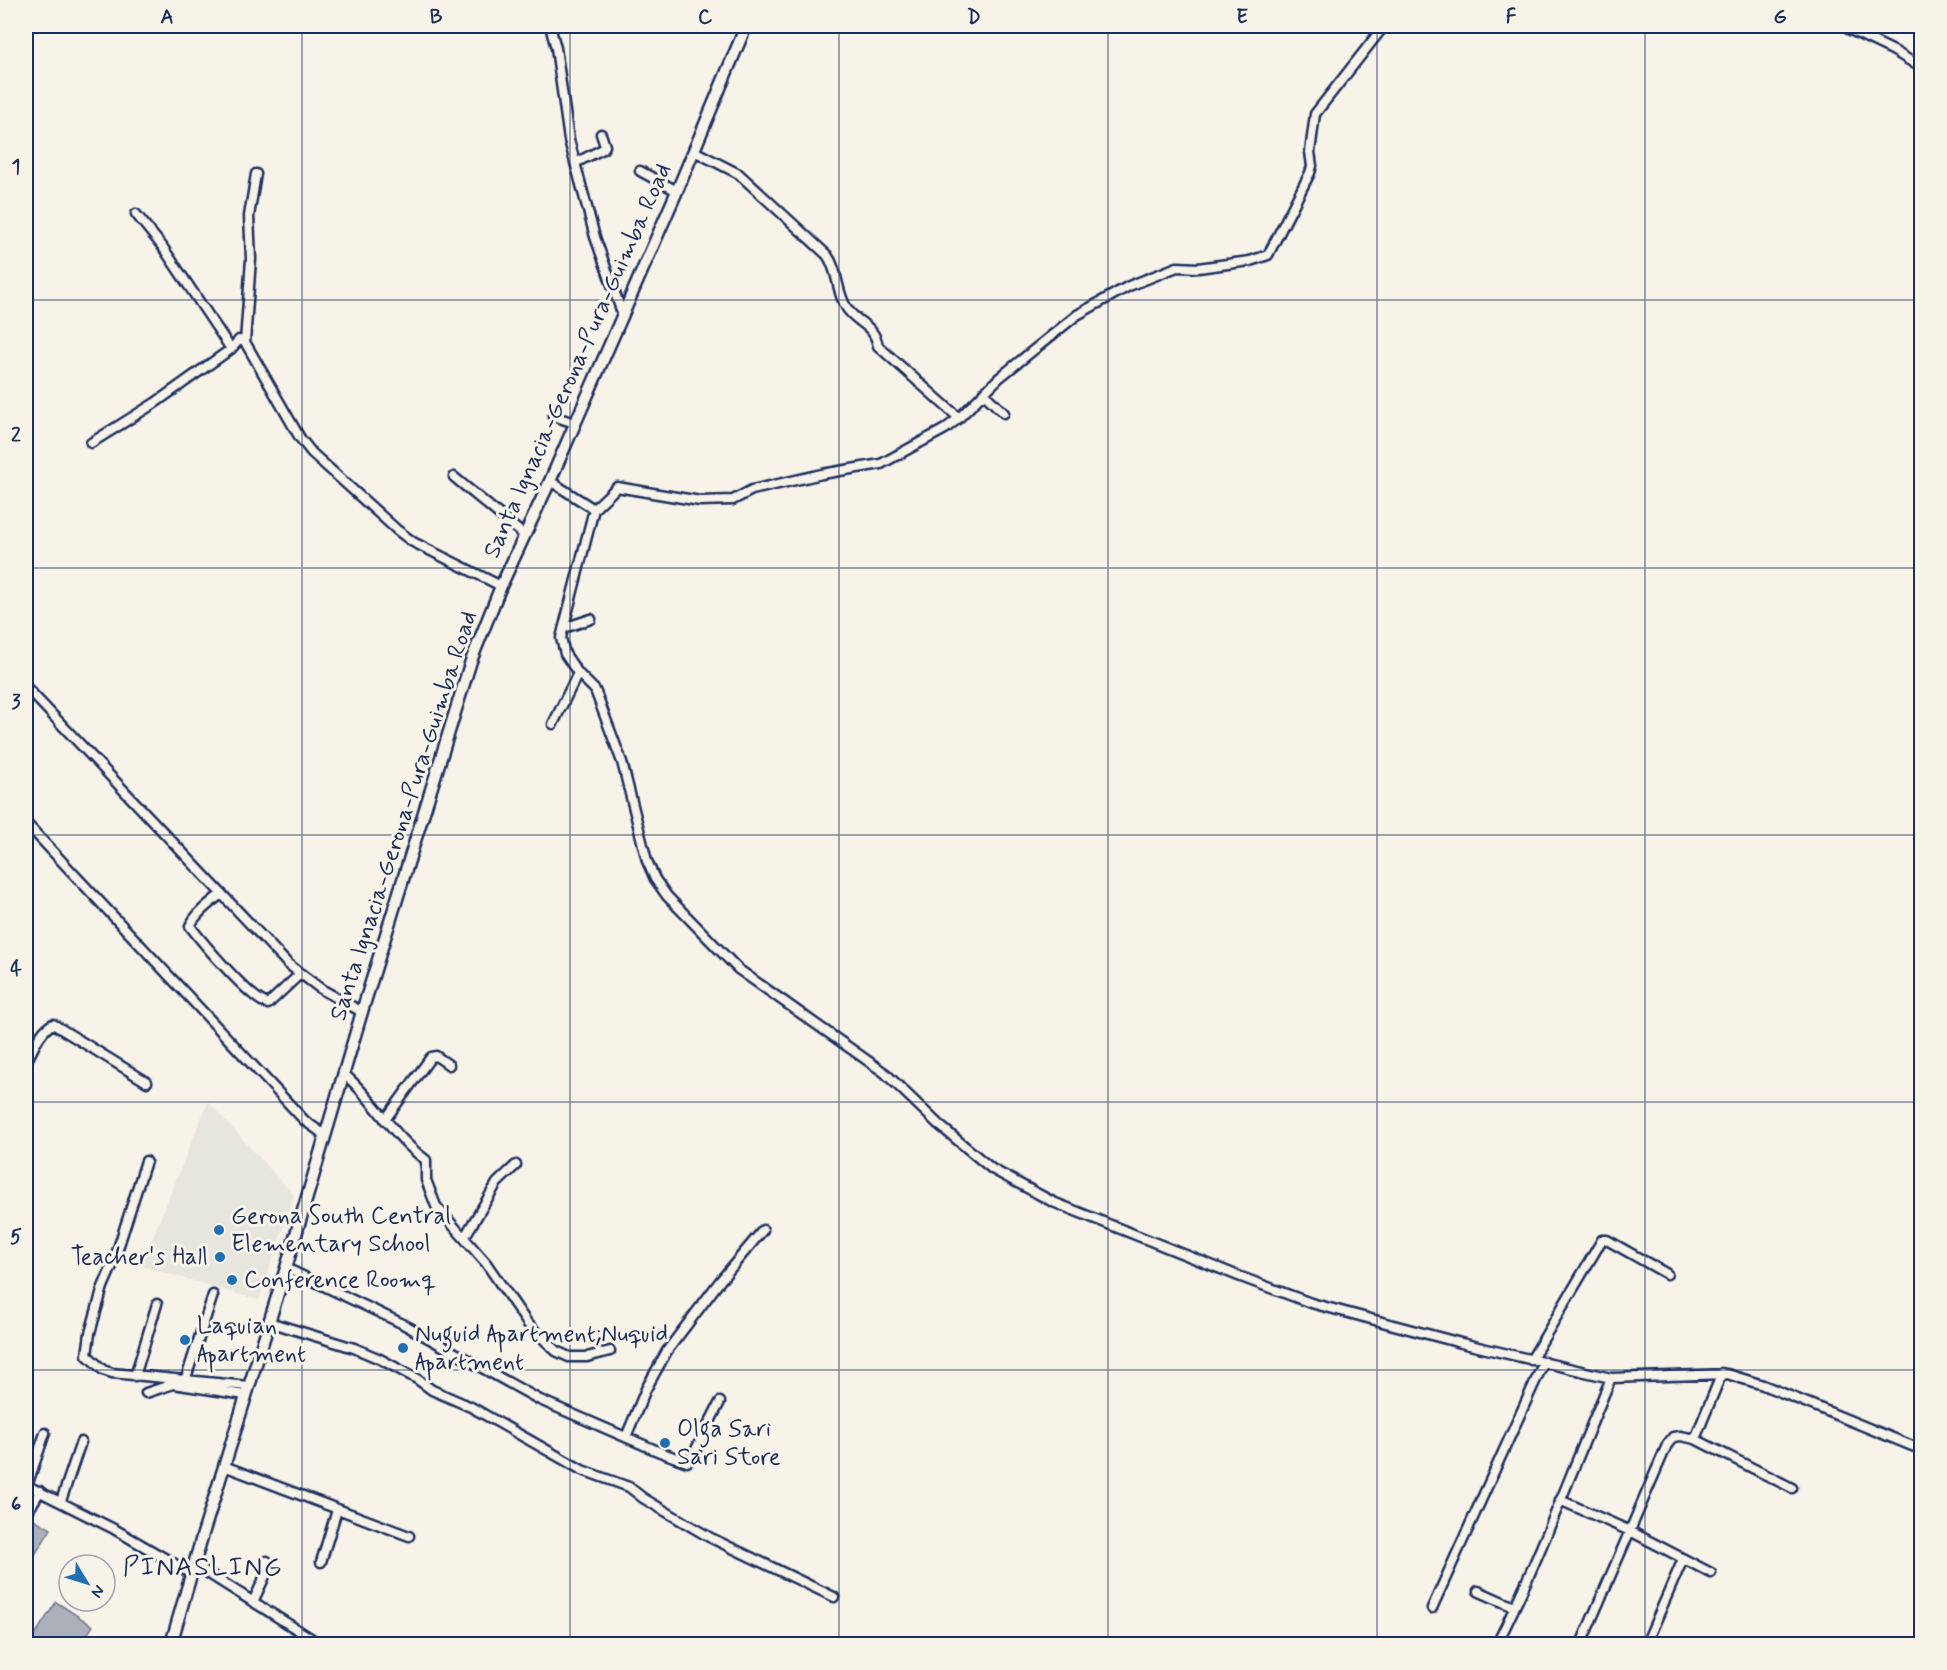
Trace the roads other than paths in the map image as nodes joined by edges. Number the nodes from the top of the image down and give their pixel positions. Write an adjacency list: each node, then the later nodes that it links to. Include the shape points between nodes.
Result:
1 (550, 26): 8 (street)
2 (746, 26): 7 (main road, Santa Ignacia-Gerona-Pura-Guimba Road)
3 (1384, 26): 16 (street, via 1315,114 1310,172 1268,255 1198,268 1177,267 1129,286 1077,315)
4 (1846, 26): 5 (street)
5 (1922, 68)
6 (601, 134): 8 (street, via 603,149)
7 (694, 151): 11 (main road, Santa Ignacia-Gerona-Pura-Guimba Road); 19 (street, via 738,174 827,255 848,309 876,336 878,346)
8 (575, 163): 13 (street, via 595,237)
9 (640, 171): 11 (street)
10 (256, 174): 14 (street, via 249,216 251,259)
11 (677, 191): 13 (main road, Santa Ignacia-Gerona-Pura-Guimba Road)
12 (136, 214): 15 (street)
13 (622, 313): 20 (main road, Santa Ignacia-Gerona-Pura-Guimba Road)
14 (245, 342): 15 (street, via 239,340); 26 (street, via 312,453 413,542)
15 (231, 349): 21 (street, via 156,403)
16 (983, 393): 17 (street); 19 (street)
17 (1004, 413)
18 (553, 416): 20 (street)
19 (959, 418): 24 (street, via 881,464 752,490 732,500 700,501 617,487)
20 (575, 423): 23 (main road, Santa Ignacia-Gerona-Pura-Guimba Road)
21 (91, 443)
22 (453, 477): 25 (street)
23 (550, 481): 24 (street); 25 (main road, Santa Ignacia-Gerona-Pura-Guimba Road)
24 (594, 509): 28 (street)
25 (524, 534): 26 (main road, Santa Ignacia-Gerona-Pura-Guimba Road)
26 (501, 586): 35 (main road, Santa Ignacia-Gerona-Pura-Guimba Road, via 471,661)
27 (591, 619): 28 (street)
28 (564, 628): 29 (street, via 563,647)
29 (578, 673): 31 (street); 52 (street, via 595,690 622,762 647,861 667,896 738,969 885,1073 992,1169 1053,1202 1311,1303)
30 (26, 687): 33 (street)
31 (553, 724)
32 (26, 823): 41 (street, via 305,1121)
33 (221, 894): 34 (street); 34 (street, via 190,927 232,975 257,999 268,1004)
34 (300, 974): 35 (street)
35 (362, 1012): 38 (main road, Santa Ignacia-Gerona-Pura-Guimba Road)
36 (26, 1062): 39 (street, via 43,1032 53,1024)
37 (449, 1065): 40 (street, via 431,1057)
38 (344, 1074): 40 (street); 41 (main road, Santa Ignacia-Gerona-Pura-Guimba Road)
39 (147, 1082)
40 (385, 1120): 45 (street, via 416,1155 426,1160 426,1180 433,1202)
41 (325, 1135): 46 (main road, Santa Ignacia-Gerona-Pura-Guimba Road)
42 (146, 1161): 55 (street, via 105,1280 87,1348 90,1360 103,1370)
43 (516, 1165): 45 (street, via 497,1183)
44 (763, 1230): 62 (street, via 667,1351)
45 (464, 1238): 51 (street, via 528,1324 556,1351 577,1358)
46 (286, 1268): 50 (main road, Santa Ignacia-Gerona-Pura-Guimba Road); 62 (street, via 403,1324 540,1400)
47 (1667, 1274): 52 (street, via 1602,1240)
48 (213, 1295): 57 (street)
49 (157, 1304): 55 (street)
50 (269, 1322): 58 (main road, Santa Ignacia-Gerona-Pura-Guimba Road); 82 (street, via 380,1359 582,1470 629,1487 709,1537)
51 (610, 1352)
52 (1531, 1360): 53 (street)
53 (1544, 1362): 56 (street); 85 (street)
54 (1722, 1373): 56 (street); 63 (street); 65 (street, via 1763,1385)
55 (135, 1376): 57 (street)
56 (1611, 1378): 70 (street)
57 (185, 1381): 58 (street)
58 (247, 1391): 59 (street, via 173,1384); 66 (main road, Santa Ignacia-Gerona-Pura-Guimba Road)
59 (146, 1393)
60 (720, 1402): 62 (street, via 687,1462)
61 (45, 1433): 67 (street)
62 (626, 1437)
63 (1695, 1439): 68 (street); 74 (street, via 1676,1436 1670,1440)
64 (81, 1442): 71 (street)
65 (1922, 1450)
66 (224, 1466): 72 (street); 79 (main road, Santa Ignacia-Gerona-Pura-Guimba Road)
67 (26, 1485): 69 (street)
68 (1792, 1488)
69 (40, 1491): 71 (street); 73 (street)
70 (1560, 1500): 74 (street); 84 (street)
71 (60, 1501): 79 (street)
72 (337, 1510): 75 (street); 78 (street)
73 (26, 1515)
74 (1630, 1531): 76 (street); 89 (street)
75 (409, 1536)
76 (1683, 1559): 80 (street); 90 (street)
77 (267, 1561): 83 (street, via 266,1574)
78 (321, 1562)
79 (193, 1569): 83 (street); 86 (main road, Santa Ignacia-Gerona-Pura-Guimba Road)
80 (1711, 1573)
81 (1478, 1591): 84 (street)
82 (834, 1598)
83 (253, 1602): 87 (street)
84 (1514, 1607): 88 (street)
85 (1432, 1608)
86 (171, 1644)
87 (320, 1644)
88 (1497, 1644)
89 (1581, 1644)
90 (1646, 1644)

